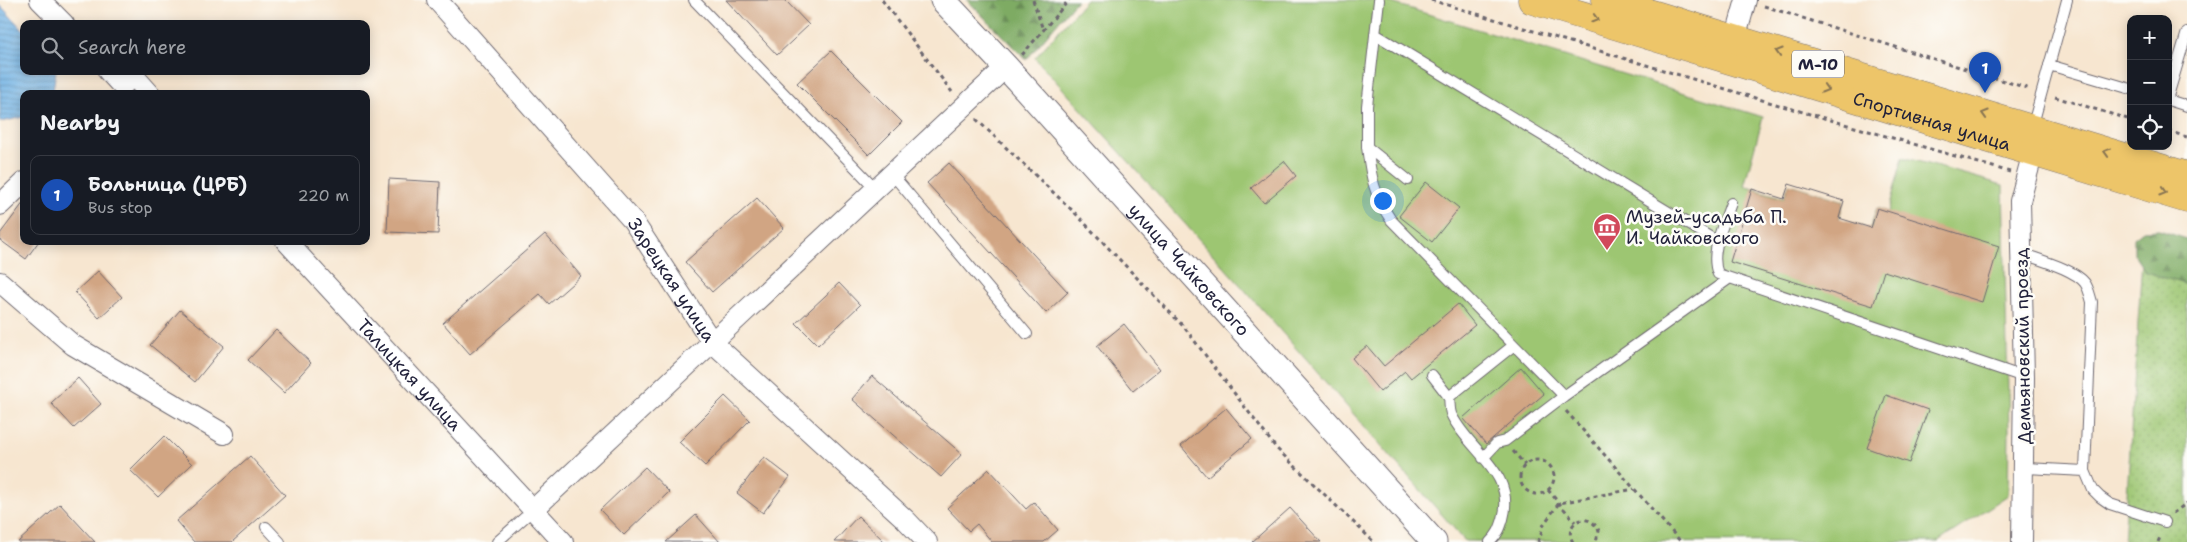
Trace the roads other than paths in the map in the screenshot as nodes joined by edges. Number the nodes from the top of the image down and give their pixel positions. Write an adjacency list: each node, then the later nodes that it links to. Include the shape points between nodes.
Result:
1 (40, 0): 10 (street)
2 (437, 0): 39 (street, Зарецкая улица, via 633,221)
3 (694, 0): 29 (lane)
4 (943, 0): 14 (street, улица Чайковского)
5 (1379, 0): 12 (lane)
6 (1532, 0): 24 (highway, Спортивная улица / М-10, one-way to 24)
7 (1606, 0): 13 (highway, Спортивная улица / М-10)
8 (2067, 0): 15 (lane)
9 (1751, 2): 13 (street)
10 (60, 20)
11 (2187, 32): 17 (lane)
12 (1375, 34): 23 (lane, via 1367,106); 33 (lane)
13 (1735, 39): 24 (highway, Спортивная улица / М-10, one-way to 13)
14 (1013, 62): 25 (street); 56 (street, улица Чайковского)
15 (2049, 65): 18 (lane); 24 (lane)
16 (110, 75): 19 (street)
17 (2172, 83)
18 (2127, 88)
19 (119, 90): 20 (street, via 133,76)
20 (146, 90)
21 (2172, 101): 22 (lane)
22 (2187, 106)
23 (1367, 147): 27 (lane); 40 (lane, via 1378,201 1391,220)
24 (2030, 153): 26 (highway, Спортивная улица / М-10, one-way to 24); 30 (highway, Спортивная улица / М-10, one-way to 30); 35 (street, Демьяновский проезд, via 2020,201)
25 (892, 174): 29 (street); 38 (lane)
26 (2187, 176)
27 (1408, 180)
28 (20, 186): 32 (street)
29 (876, 189): 39 (street)
30 (2187, 199)
31 (1731, 203): 33 (lane)
32 (0, 205)
33 (1718, 242): 36 (lane, via 1714,265 1718,274)
34 (290, 245): 49 (street, Талицкая улица)
35 (2022, 253): 42 (street, Демьяновский проезд); 48 (lane, via 2077,276 2090,292)
36 (1730, 278): 42 (lane); 44 (lane)
37 (0, 282): 45 (street, via 73,345)
38 (1027, 334)
39 (712, 342): 49 (street); 55 (street, Зарецкая улица)
40 (1514, 345): 43 (lane); 44 (lane)
41 (1432, 375): 43 (lane)
42 (2024, 378): 47 (street, Демьяновский проезд)
43 (1449, 397): 46 (lane, via 1451,416)
44 (1561, 398): 46 (lane, via 1505,441 1497,443)
45 (224, 434)
46 (1483, 458): 57 (lane, via 1496,473 1505,492 1505,512 1499,533)
47 (2024, 468): 48 (lane); 58 (street, Демьяновский проезд)
48 (2085, 471): 50 (lane, via 2093,490 2110,504)
49 (533, 510): 53 (lane); 54 (street, Талицкая улица)
50 (2164, 522)
51 (266, 527): 52 (lane)
52 (280, 542)
53 (497, 542)
54 (563, 542)
55 (927, 542)
56 (1434, 542)
57 (1490, 542)
58 (2022, 542)

